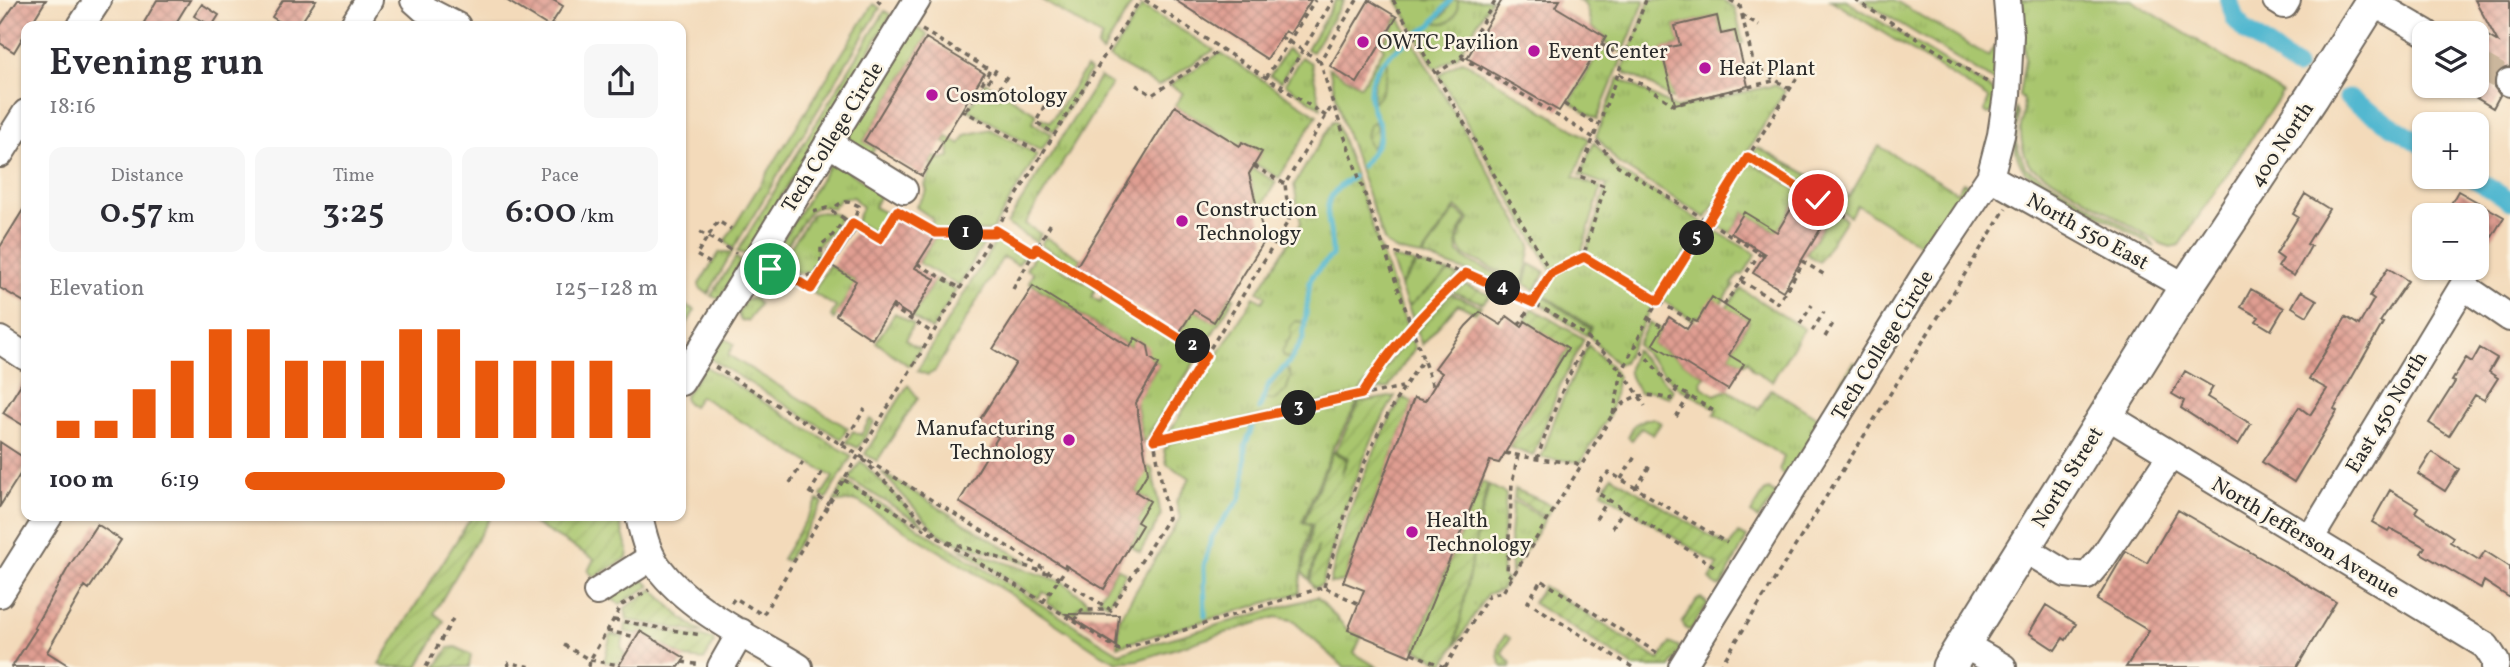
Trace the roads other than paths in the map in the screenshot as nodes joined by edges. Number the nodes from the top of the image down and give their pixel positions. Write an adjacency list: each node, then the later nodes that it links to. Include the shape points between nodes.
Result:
1 (98, 0): 9 (street)
2 (369, 0): 10 (street)
3 (414, 0): 11 (street)
4 (916, 0): 14 (street, Tech College Circle)
5 (2007, 0): 16 (street, Tech College Circle, via 2007,94)
6 (2276, 0): 7 (street, via 2284,5)
7 (2287, 0)
8 (2372, 1): 12 (street); 18 (main road, 400 North)
9 (84, 21)
10 (356, 21)
11 (447, 21)
12 (2412, 25)
13 (21, 121): 15 (street)
14 (828, 143): 17 (street); 22 (street, Tech College Circle)
15 (0, 154)
16 (1990, 177): 18 (street, North 550 East); 34 (street, Tech College Circle)
17 (904, 190)
18 (2186, 287): 23 (main road, North Street)
19 (2510, 318): 27 (street, East 450 North, via 2463,286)
20 (0, 340): 21 (street)
21 (21, 354)
22 (686, 374)
23 (2106, 415): 24 (street, North Jefferson Avenue); 28 (main road, North Street)
24 (2171, 455): 27 (street, North Jefferson Avenue); 28 (street, via 2087,576 2066,574)
25 (46, 521): 31 (street)
26 (640, 521): 29 (street)
27 (2310, 538): 38 (street, North Jefferson Avenue, via 2486,646)
28 (2023, 548): 33 (main road, North Street)
29 (652, 557): 30 (street); 32 (street, via 677,590)
30 (597, 592)
31 (0, 594)
32 (741, 632): 35 (street); 36 (street)
33 (1956, 655): 37 (street)
34 (1670, 661)
35 (713, 666)
36 (799, 667)
37 (2003, 667)
38 (2495, 667)

